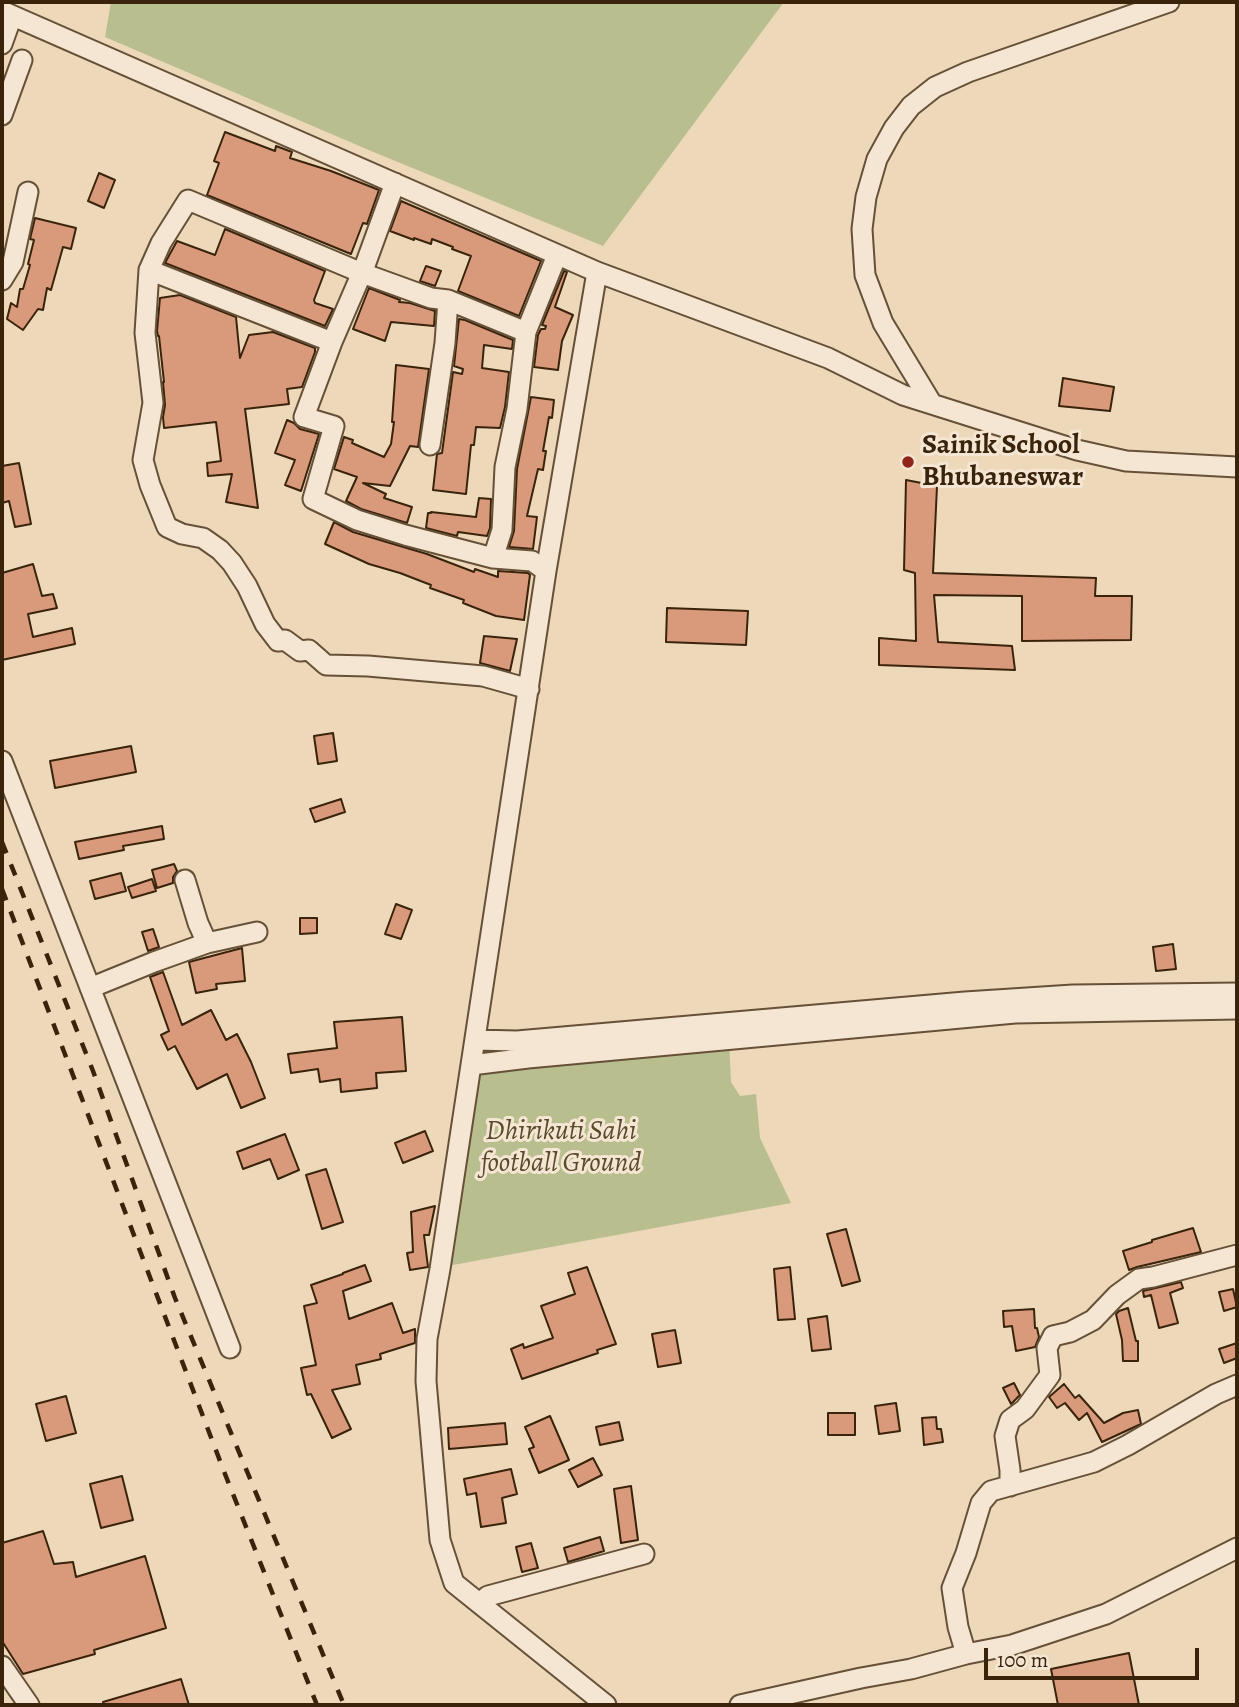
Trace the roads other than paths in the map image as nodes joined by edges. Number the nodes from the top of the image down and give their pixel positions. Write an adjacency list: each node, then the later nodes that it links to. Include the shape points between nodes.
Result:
1 (1169, 2): 16 (street, via 935,87 911,106 894,128 877,159 866,197 862,229 865,275 883,323)
2 (7, 14): 3 (street); 6 (street)
3 (2, 44)
4 (22, 60): 5 (street)
5 (2, 115)
6 (395, 183): 8 (street); 11 (street)
7 (28, 192): 12 (street, via 13,262)
8 (557, 255): 10 (street); 14 (street)
9 (149, 270): 11 (street, via 188,200); 15 (street); 21 (street, via 145,333 153,403 143,460 167,527 203,538 220,550 278,641 309,650 326,665 483,676)
10 (597, 272): 16 (street, via 828,358); 20 (street)
11 (362, 273): 13 (street); 15 (street)
12 (2, 280)
13 (448, 300): 14 (street); 17 (street)
14 (526, 332): 19 (street, via 505,467 502,530)
15 (332, 342): 19 (street, via 304,417 334,426 313,499 357,520)
16 (932, 404): 18 (street, via 1126,461)
17 (430, 445)
18 (1237, 467)
19 (493, 558): 20 (street, via 532,561)
20 (546, 571): 21 (street)
21 (529, 689): 29 (street)
22 (2, 761): 26 (street)
23 (185, 880): 25 (street)
24 (257, 932): 25 (street)
25 (207, 943): 26 (street)
26 (90, 988): 32 (street)
27 (1237, 993): 29 (street, via 1073,995 517,1041)
28 (1237, 1009): 30 (street, via 1015,1013)
29 (475, 1040): 30 (street)
30 (471, 1065): 37 (street, via 427,1339 426,1381 440,1540 454,1583)
31 (1237, 1255): 34 (street, via 1139,1279 1093,1320 1053,1336 1047,1348 1050,1375 1025,1409 1010,1420 1005,1436)
32 (230, 1348)
33 (1237, 1385): 34 (street, via 1094,1462)
34 (1010, 1486): 38 (street, via 991,1492 981,1503 952,1588)
35 (1237, 1548): 38 (street, via 1106,1614 1012,1645)
36 (644, 1554): 37 (street, via 488,1596)
37 (480, 1603): 41 (street)
38 (966, 1654): 42 (street)
39 (2, 1666): 40 (street)
40 (29, 1705)
41 (606, 1705)
42 (740, 1705)

